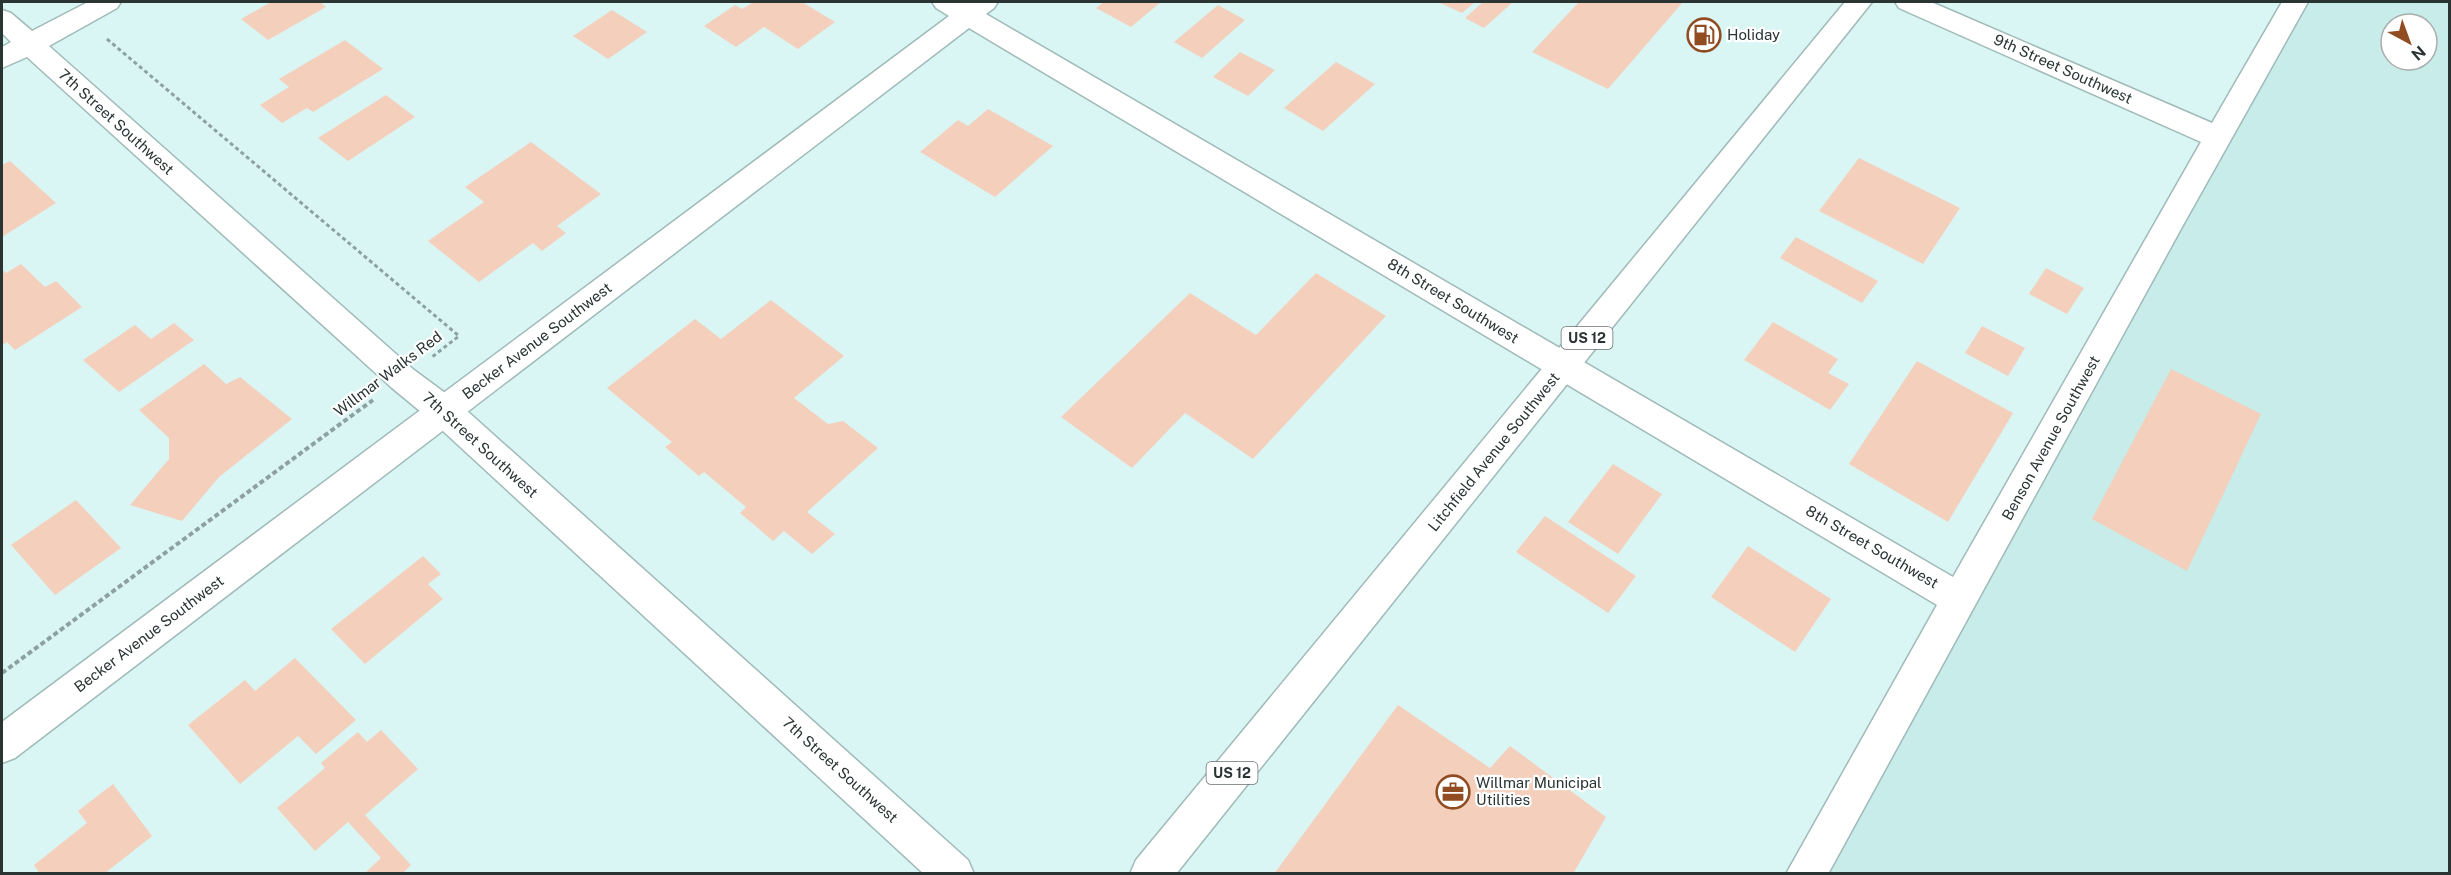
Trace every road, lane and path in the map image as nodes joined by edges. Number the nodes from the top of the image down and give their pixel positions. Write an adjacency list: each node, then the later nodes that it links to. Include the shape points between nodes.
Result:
1 (108, 2): 6 (main road)
2 (1859, 2): 11 (main road, Litchfield Avenue Southwest / US 12)
3 (1908, 2): 10 (main road, 9th Street Southwest)
4 (2295, 2): 10 (main road, Benson Avenue Southwest)
5 (966, 6): 11 (main road, 8th Street Southwest); 13 (main road, Becker Avenue Southwest)
6 (80, 17): 8 (main road); 12 (path, Willmar Walks Red, via 459,336)
7 (2, 19): 8 (main road, 7th Street Southwest)
8 (29, 44): 9 (main road); 12 (main road, 7th Street Southwest)
9 (2, 59)
10 (2217, 137): 14 (main road, Benson Avenue Southwest)
11 (1564, 366): 14 (main road, 8th Street Southwest); 18 (main road, Litchfield Avenue Southwest / US 12)
12 (404, 378): 13 (main road, 7th Street Southwest); 15 (path, Willmar Walks Red)
13 (444, 411): 16 (main road, Becker Avenue Southwest); 17 (main road, 7th Street Southwest)
14 (1961, 600): 19 (main road, Benson Avenue Southwest)
15 (2, 673)
16 (2, 745)
17 (954, 873)
18 (1150, 873)
19 (1806, 873)

